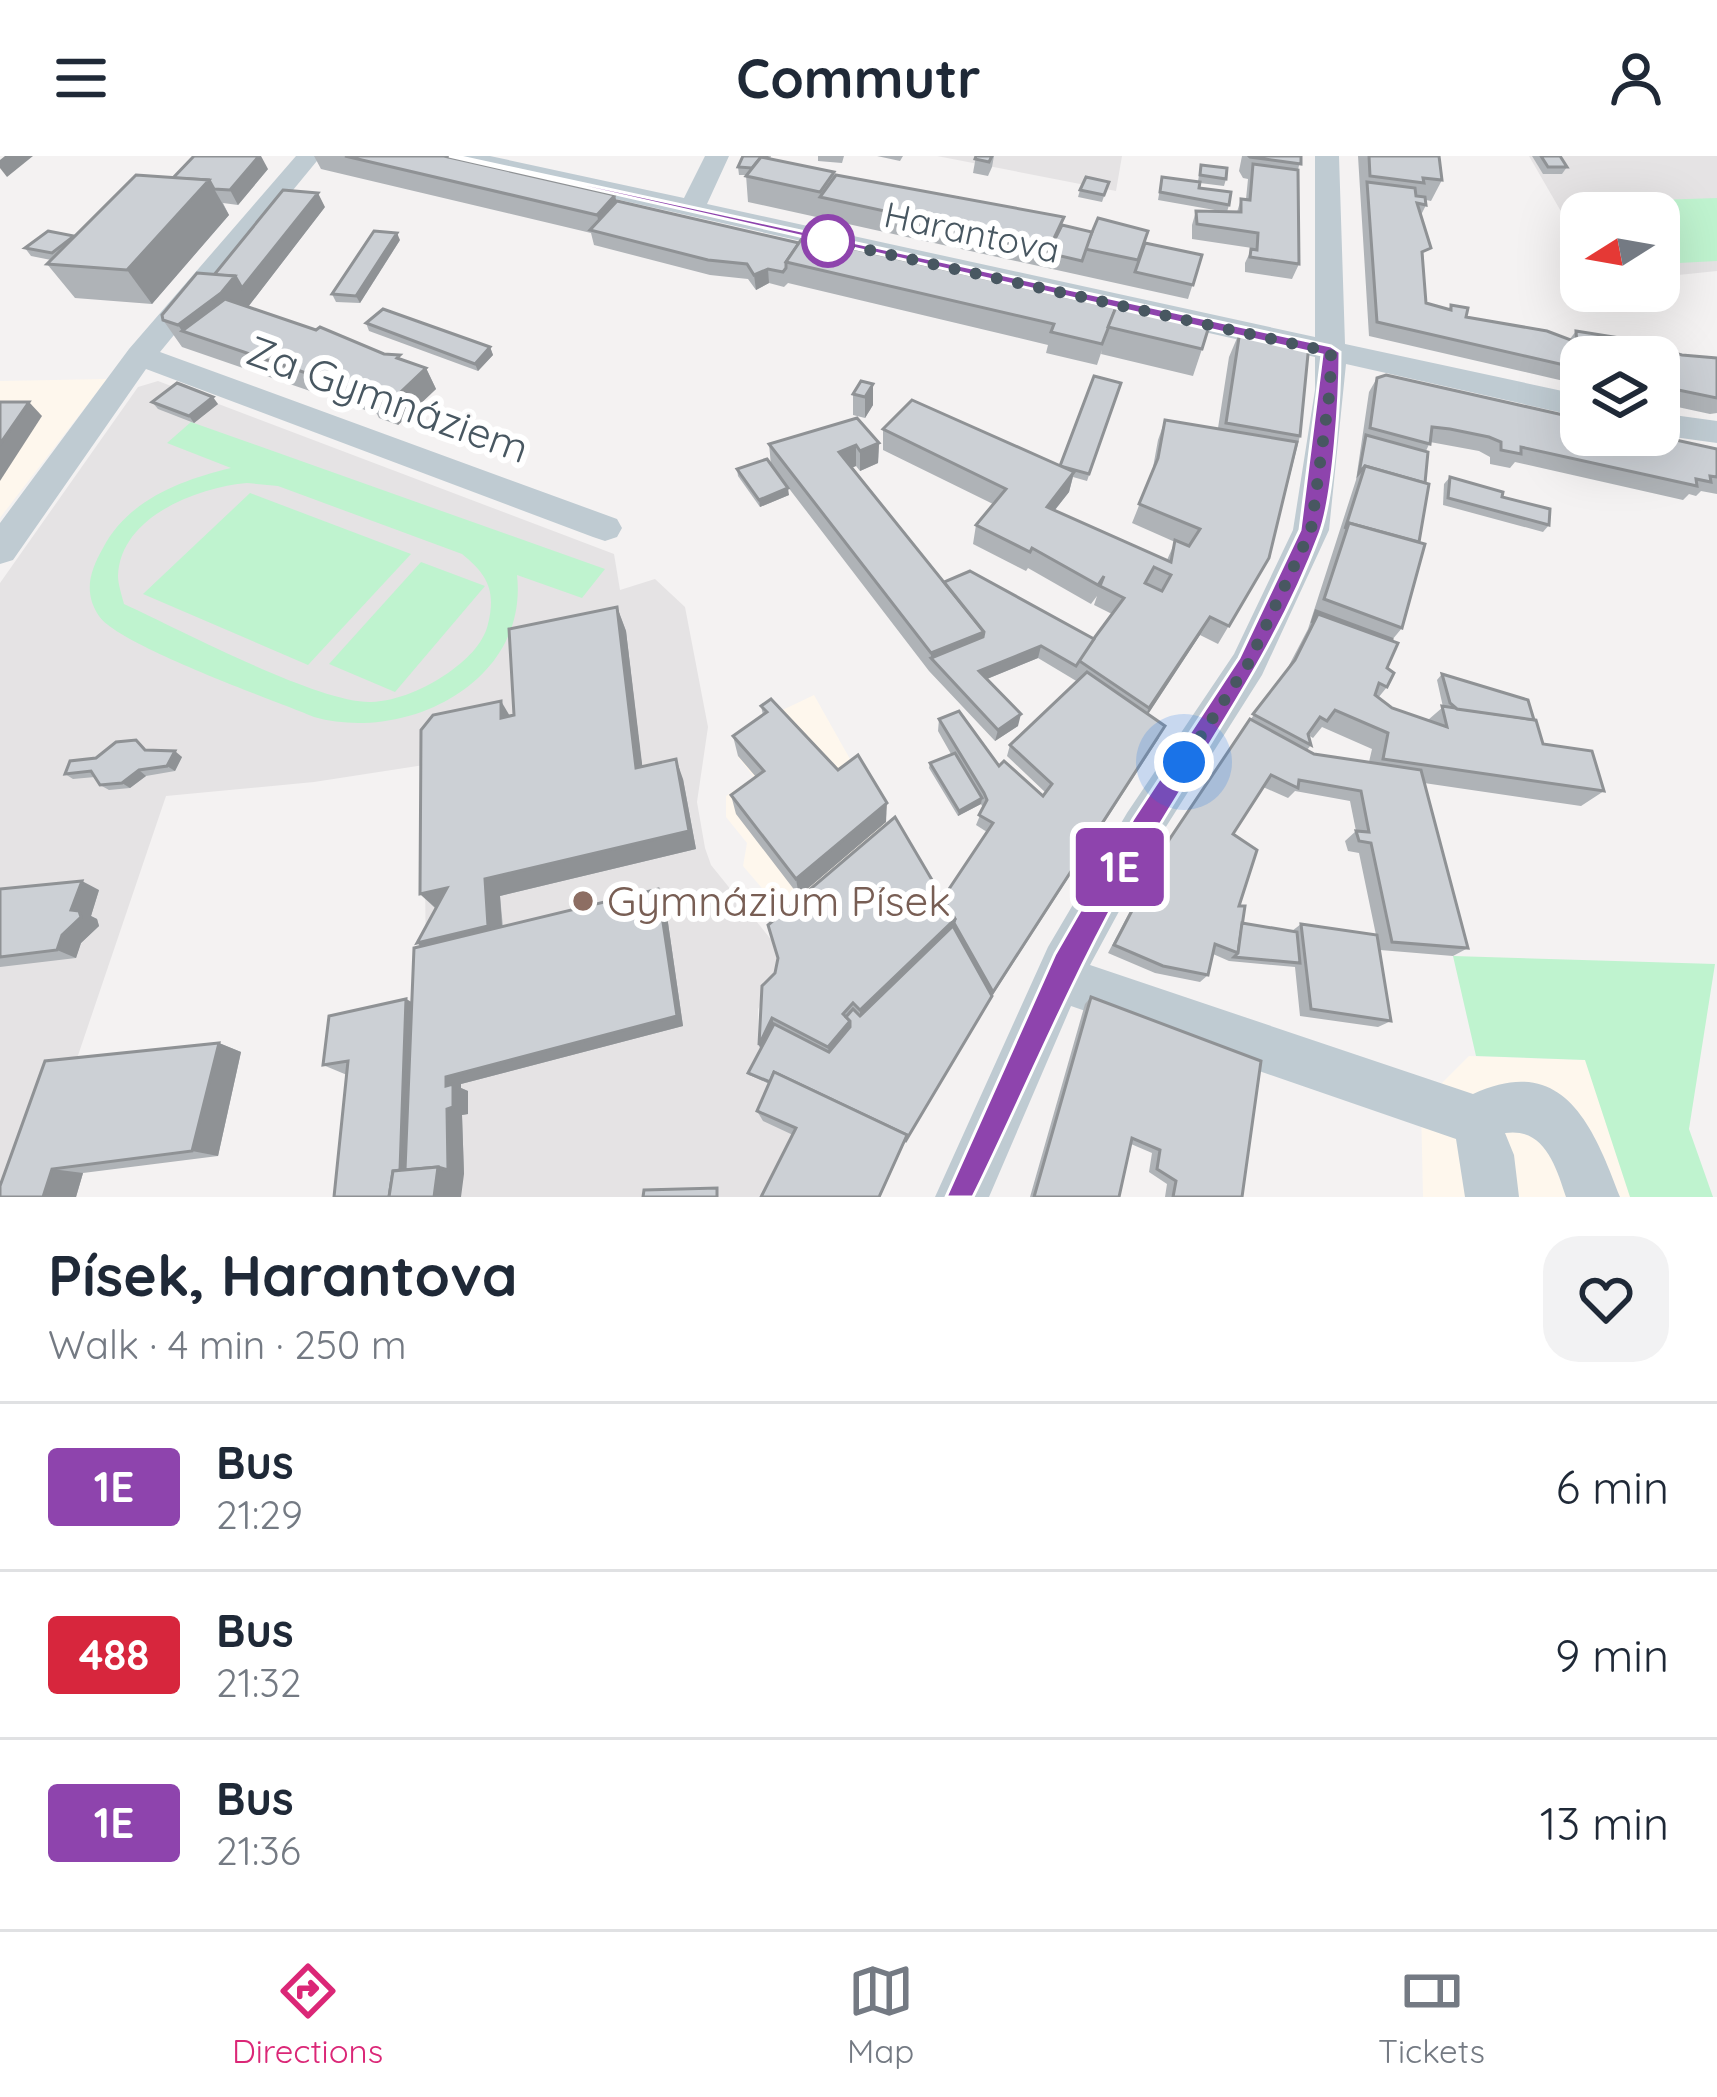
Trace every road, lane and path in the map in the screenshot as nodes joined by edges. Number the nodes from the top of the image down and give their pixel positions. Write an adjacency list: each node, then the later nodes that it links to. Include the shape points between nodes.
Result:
1 (309, 156): 7 (street)
2 (456, 156): 5 (street, Harantova)
3 (718, 156): 5 (street)
4 (1327, 156): 6 (street)
5 (691, 210): 6 (street, Harantova)
6 (1331, 352): 8 (street, Harantova); 13 (street, via 1311,530 1248,664 1142,827)
7 (140, 356): 11 (street, Za Gymnáziem); 12 (street)
8 (1560, 401)
9 (1680, 427): 10 (street)
10 (1717, 432)
11 (605, 528)
12 (0, 550)
13 (1059, 978): 14 (street); 15 (street)
14 (1474, 1120): 16 (street); 17 (street, via 1503,1102 1558,1121)
15 (962, 1197)
16 (1492, 1197)
17 (1593, 1197)

